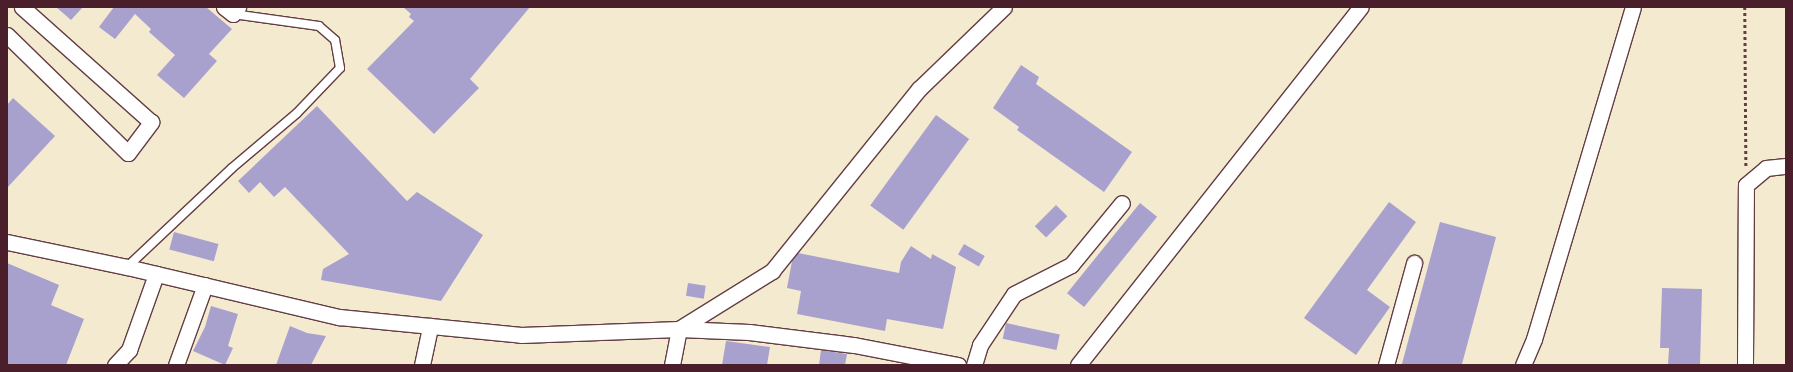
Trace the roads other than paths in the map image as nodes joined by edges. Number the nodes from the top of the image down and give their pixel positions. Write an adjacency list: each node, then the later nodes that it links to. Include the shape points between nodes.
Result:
1 (22, 7): 6 (street, via 151,122 128,153)
2 (1004, 7): 15 (street, via 919,89 772,270)
3 (1360, 7): 22 (street)
4 (1633, 7): 24 (street, via 1536,331)
5 (232, 9): 11 (lane, via 319,26 335,40 340,68 297,113 232,168)
6 (7, 35)
7 (1786, 166): 25 (street, via 1766,168 1746,185)
8 (1122, 203): 21 (street, via 1071,265 1014,294 980,345)
9 (7, 242): 11 (street)
10 (1414, 263): 23 (street)
11 (127, 267): 12 (street)
12 (156, 274): 13 (street); 16 (street, via 129,350)
13 (205, 285): 14 (street, via 339,317); 17 (street)
14 (430, 326): 15 (street, via 521,335); 18 (street)
15 (679, 329): 19 (street); 20 (street, via 756,333 854,345)
16 (116, 365)
17 (176, 365)
18 (422, 365)
19 (672, 365)
20 (958, 365)
21 (974, 365)
22 (1078, 365)
23 (1386, 365)
24 (1523, 365)
25 (1745, 365)

